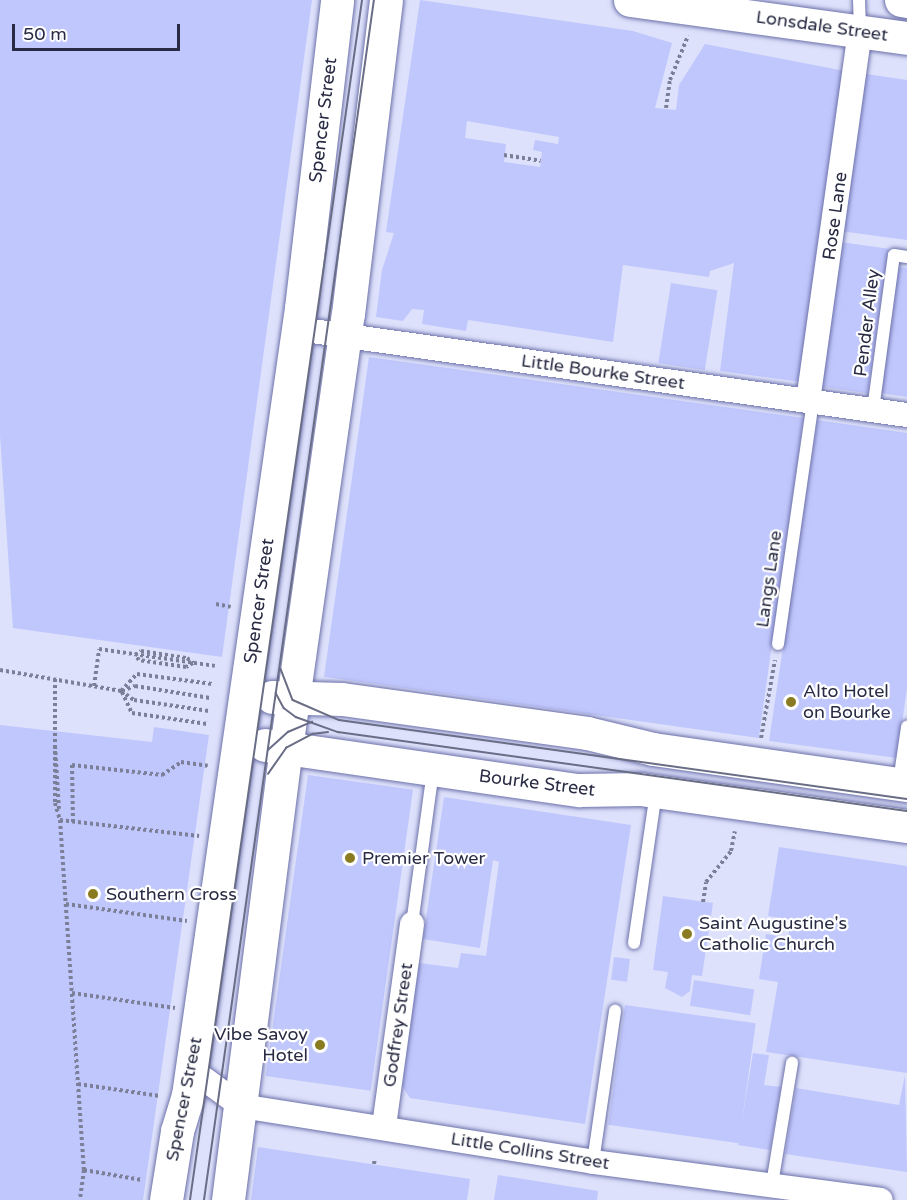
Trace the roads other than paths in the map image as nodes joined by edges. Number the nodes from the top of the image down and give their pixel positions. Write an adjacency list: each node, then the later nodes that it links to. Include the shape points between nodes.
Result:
1 (337, 0): 10 (main road, Spencer Street)
2 (386, 0): 11 (main road)
3 (630, 0): 6 (main road, Lonsdale Street)
4 (901, 0): 5 (main road)
5 (907, 1)
6 (762, 9): 7 (main road, Lonsdale Street)
7 (859, 15): 8 (main road, Lonsdale Street); 12 (street, Rose Lane)
8 (907, 38)
9 (907, 257): 13 (lane, Pender Alley, via 894,255)
10 (298, 329): 11 (street, Little Bourke Street); 16 (main road, Spencer Street)
11 (345, 335): 12 (street, Little Bourke Street); 17 (main road)
12 (810, 401): 13 (street, Little Bourke Street); 15 (lane, Langs Lane)
13 (873, 410): 14 (street, Little Bourke Street)
14 (907, 415)
15 (778, 644)
16 (246, 693): 17 (main road); 19 (main road, Spencer Street)
17 (293, 700): 20 (main road); 22 (main road, via 342,699 587,733 653,749)
18 (907, 727): 22 (lane)
19 (239, 741): 20 (main road, Bourke Street); 29 (main road, Spencer Street)
20 (285, 748): 21 (main road, Bourke Street); 30 (main road)
21 (433, 770): 23 (main road, Bourke Street, via 594,792); 25 (lane)
22 (903, 784)
23 (657, 791): 24 (main road, Bourke Street); 26 (lane)
24 (907, 826)
25 (412, 924): 31 (street, Godfrey Street)
26 (634, 943)
27 (615, 1011): 32 (lane)
28 (792, 1063): 33 (lane)
29 (192, 1070): 30 (street, Little Collins Street); 34 (main road, Spencer Street)
30 (241, 1106): 31 (street, Little Collins Street); 35 (main road)
31 (384, 1126): 32 (street, Little Collins Street)
32 (593, 1162): 33 (street, Little Collins Street)
33 (772, 1184): 36 (street, Little Collins Street)
34 (160, 1191)
35 (228, 1200)
36 (881, 1200)

